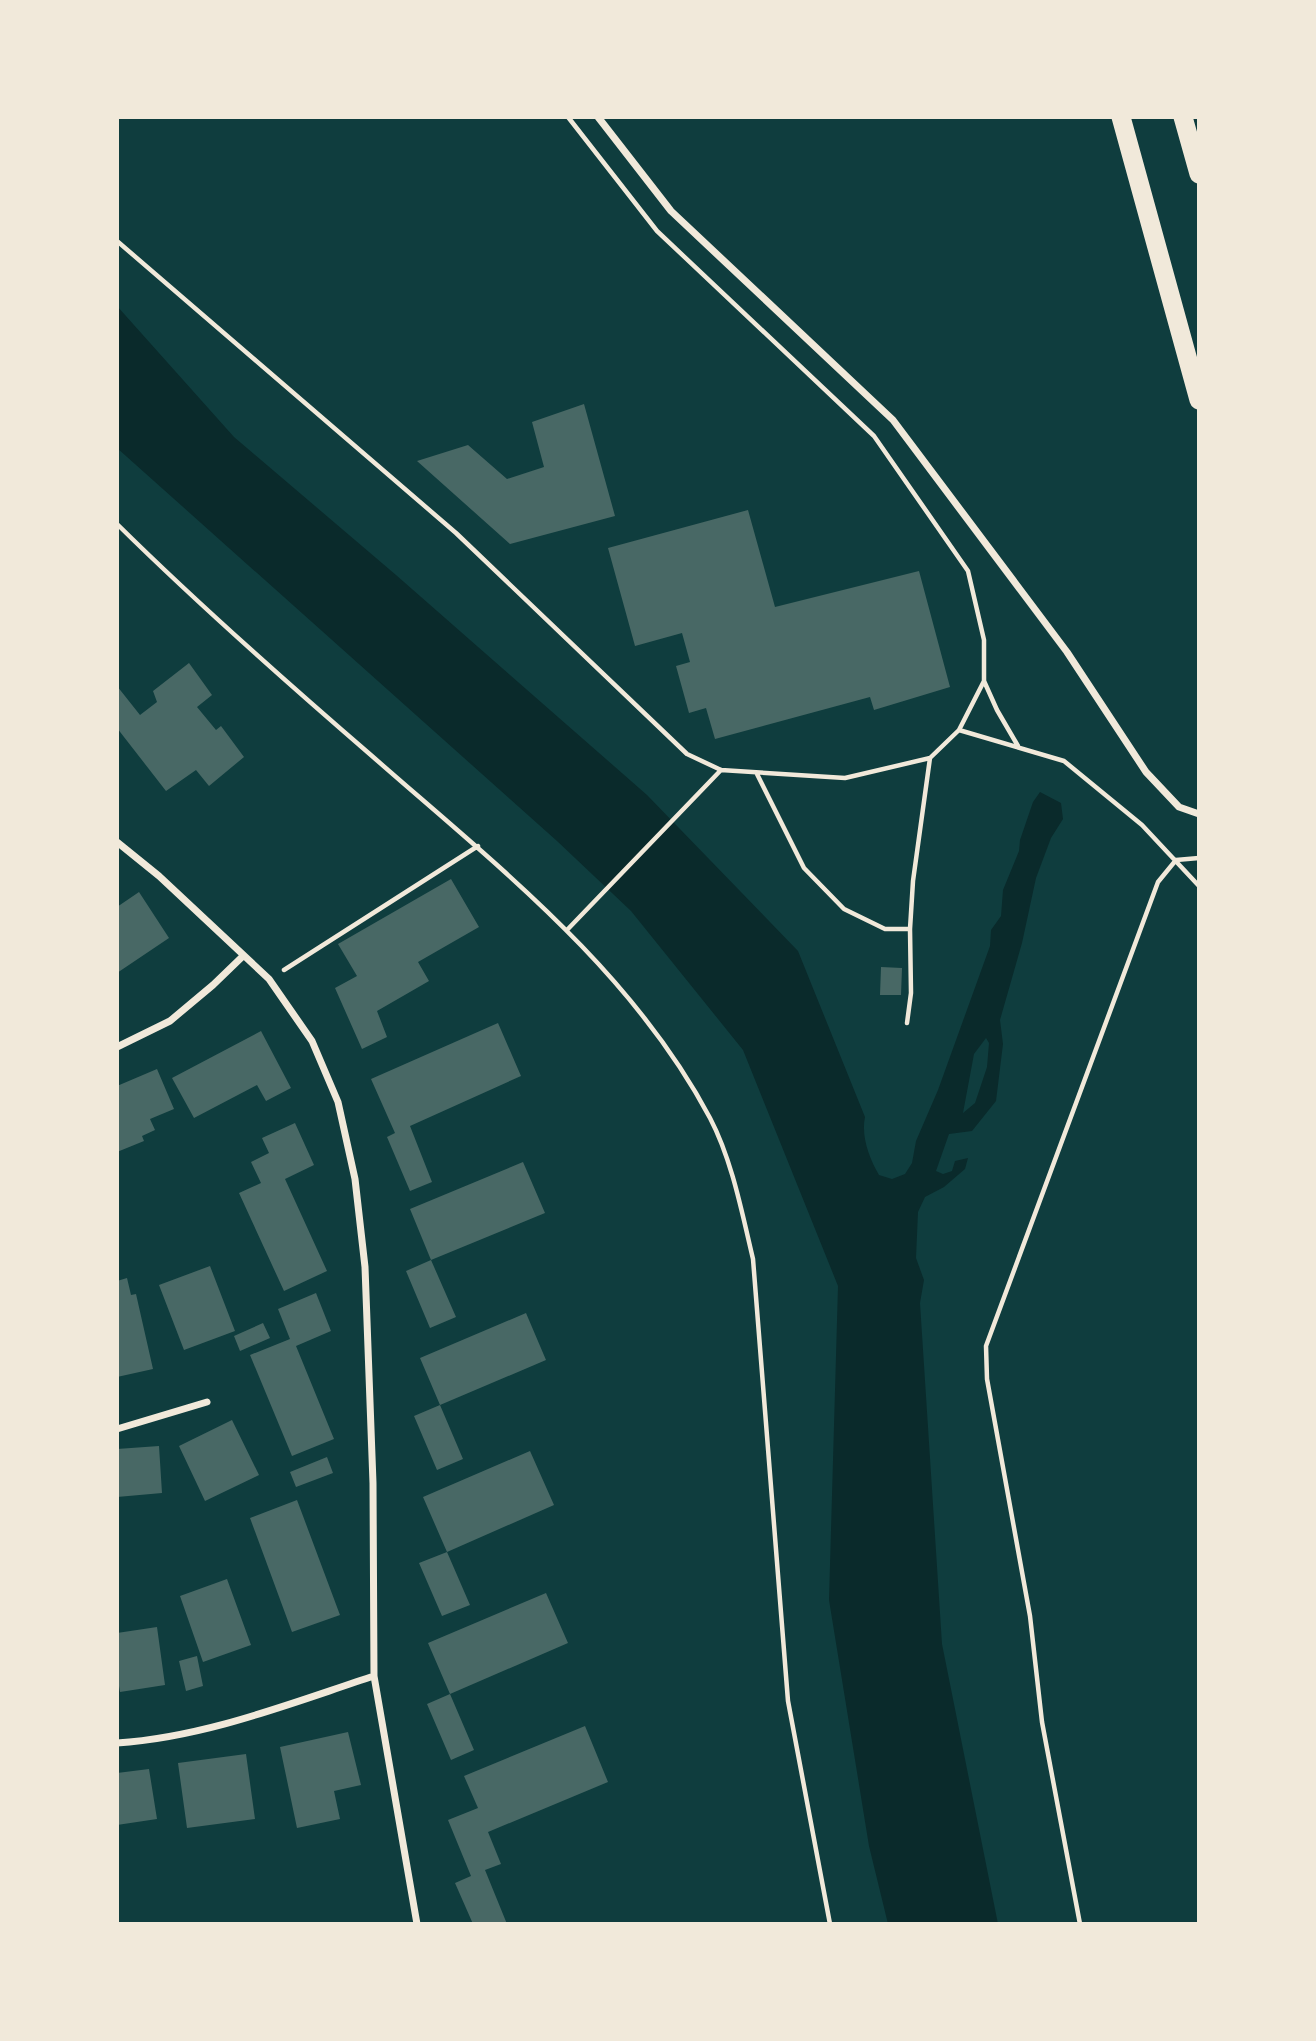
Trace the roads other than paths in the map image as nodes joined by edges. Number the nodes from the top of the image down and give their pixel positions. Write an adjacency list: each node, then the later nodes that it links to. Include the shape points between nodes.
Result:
1 (598, 117): 6 (street, via 671,211 893,420 1067,652 1146,772 1179,807)
2 (1121, 117): 5 (highway)
3 (1183, 117): 4 (highway)
4 (1199, 174)
5 (1199, 400)
6 (1199, 814)
7 (117, 842): 8 (street)
8 (242, 957): 9 (street, via 170,1021); 12 (street, via 268,979 312,1041 338,1102 355,1178 366,1280)
9 (117, 1047)
10 (208, 1402): 11 (street)
11 (117, 1429)
12 (374, 1676): 13 (street, via 226,1724); 14 (street)
13 (117, 1743)
14 (417, 1924)

